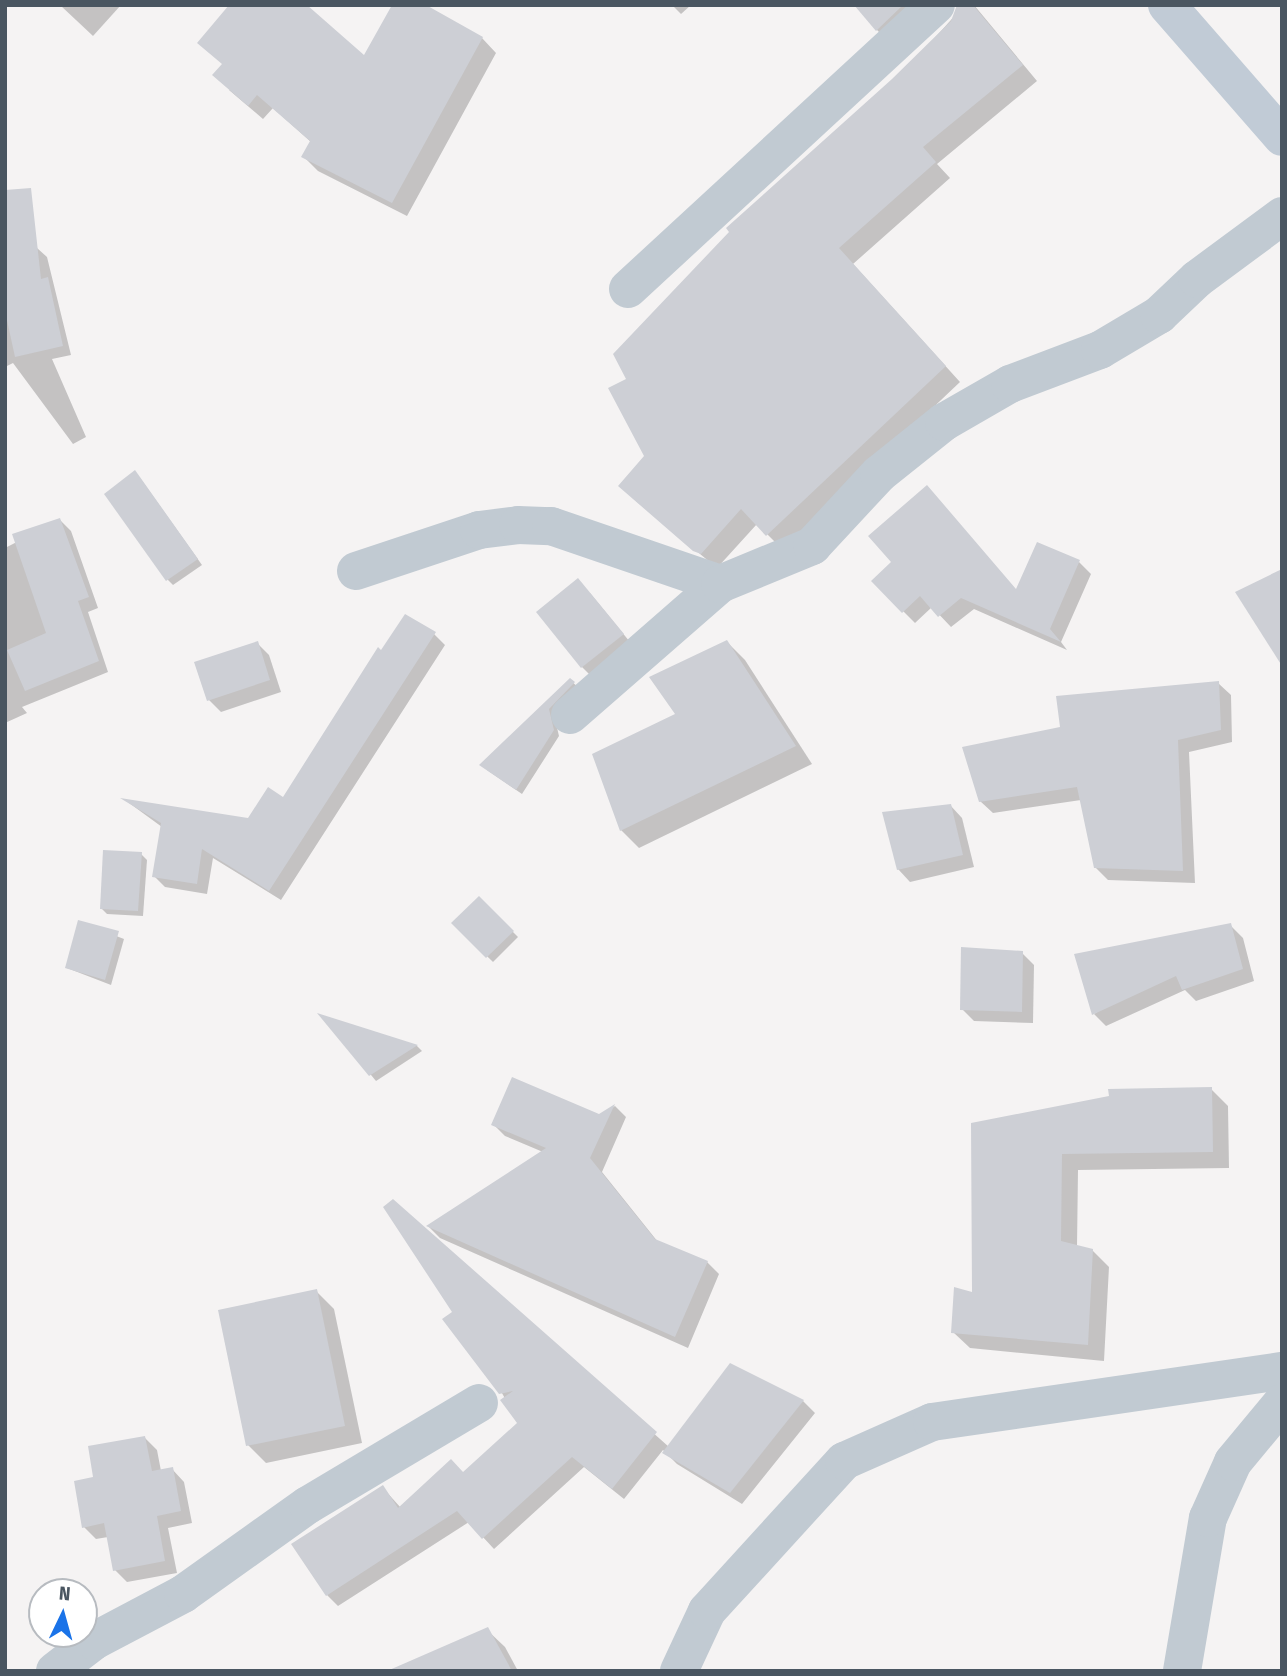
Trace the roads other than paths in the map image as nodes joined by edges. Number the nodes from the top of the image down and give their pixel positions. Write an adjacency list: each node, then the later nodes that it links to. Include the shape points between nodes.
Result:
1 (936, 5): 5 (street)
2 (1167, 5): 3 (main road)
3 (1282, 137)
4 (1282, 216): 7 (street, via 1197,279 1159,315 1100,349 1010,384 944,422 878,474 812,546)
5 (628, 289)
6 (356, 571): 7 (street, via 480,530 529,525 551,526)
7 (720, 583): 8 (street)
8 (570, 715)
9 (1282, 1371): 13 (street, via 932,1422 844,1461 707,1611)
10 (478, 1403): 12 (street, via 298,1511 183,1594 94,1641)
11 (1282, 1403): 14 (street, via 1233,1462 1208,1518)
12 (55, 1671)
13 (679, 1671)
14 (1182, 1671)

